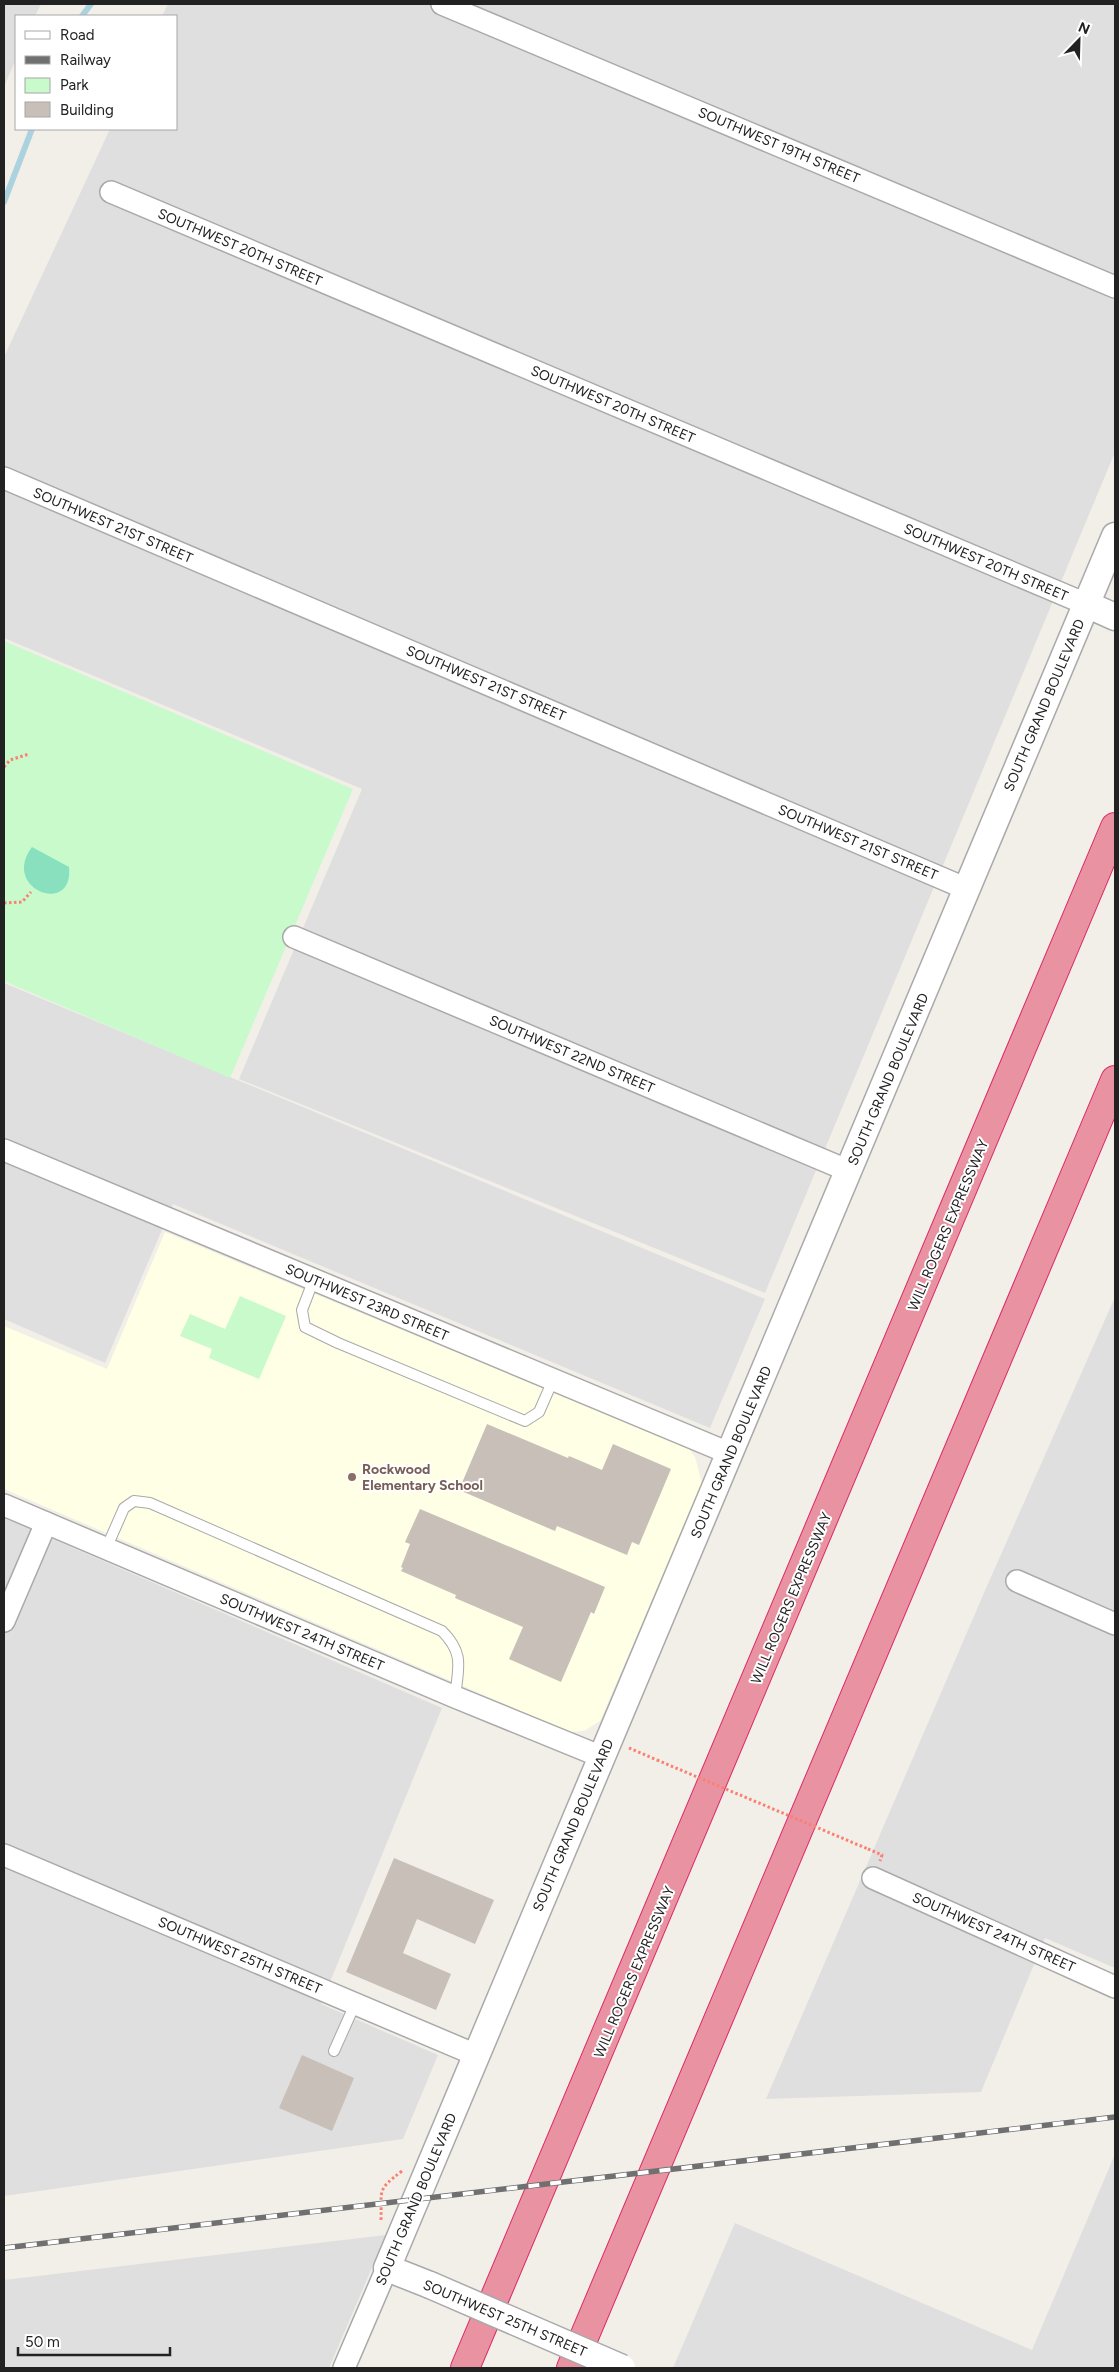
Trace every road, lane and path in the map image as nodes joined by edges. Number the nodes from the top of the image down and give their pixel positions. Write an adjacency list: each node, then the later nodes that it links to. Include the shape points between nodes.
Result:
1 (442, 4): 3 (street, SOUTHWEST 19TH STREET)
2 (111, 192): 6 (street, SOUTHWEST 20TH STREET)
3 (1115, 287)
4 (4, 478): 11 (street, SOUTHWEST 21ST STREET)
5 (1115, 536): 6 (street, SOUTH GRAND BOULEVARD)
6 (1086, 604): 7 (street, SOUTHWEST 20TH STREET); 11 (street, SOUTH GRAND BOULEVARD)
7 (1115, 617)
8 (29, 754): 9 (path, via 10,760)
9 (4, 767)
10 (1115, 827): 41 (highway, WILL ROGERS EXPRESSWAY)
11 (967, 889): 17 (street, SOUTH GRAND BOULEVARD)
12 (31, 892): 13 (path, via 22,902)
13 (4, 903)
14 (294, 937): 17 (street, SOUTHWEST 22ND STREET)
15 (1115, 1080): 42 (highway)
16 (4, 1150): 18 (street, SOUTHWEST 23RD STREET)
17 (849, 1171): 20 (street, SOUTH GRAND BOULEVARD)
18 (314, 1279): 19 (street, SOUTHWEST 23RD STREET); 19 (lane, via 302,1310 306,1327 338,1343 525,1421 539,1412)
19 (553, 1380): 20 (street, SOUTHWEST 23RD STREET)
20 (731, 1454): 29 (street, SOUTH GRAND BOULEVARD)
21 (4, 1505): 22 (street, SOUTHWEST 24TH STREET)
22 (46, 1523): 23 (street, SOUTHWEST 24TH STREET); 25 (street)
23 (106, 1549): 27 (street, SOUTHWEST 24TH STREET); 27 (lane, via 124,1508 134,1500 150,1503 442,1631 454,1644 459,1659)
24 (1017, 1581): 26 (street)
25 (4, 1621)
26 (1115, 1624)
27 (455, 1697): 29 (street, SOUTHWEST 24TH STREET)
28 (628, 1747): 30 (path, bridge)
29 (602, 1757): 36 (street, SOUTH GRAND BOULEVARD)
30 (868, 1849)
31 (4, 1855): 34 (street, SOUTHWEST 25TH STREET)
32 (873, 1878): 33 (street, SOUTHWEST 24TH STREET)
33 (1115, 1987)
34 (355, 2004): 35 (lane); 36 (street, SOUTHWEST 25TH STREET)
35 (334, 2051)
36 (476, 2055): 39 (street, SOUTH GRAND BOULEVARD)
37 (382, 2188): 38 (path)
38 (381, 2220)
39 (387, 2268): 40 (street, SOUTH GRAND BOULEVARD); 43 (street, SOUTHWEST 25TH STREET, bridge)
40 (344, 2368)
41 (466, 2368)
42 (571, 2368)
43 (622, 2368)

